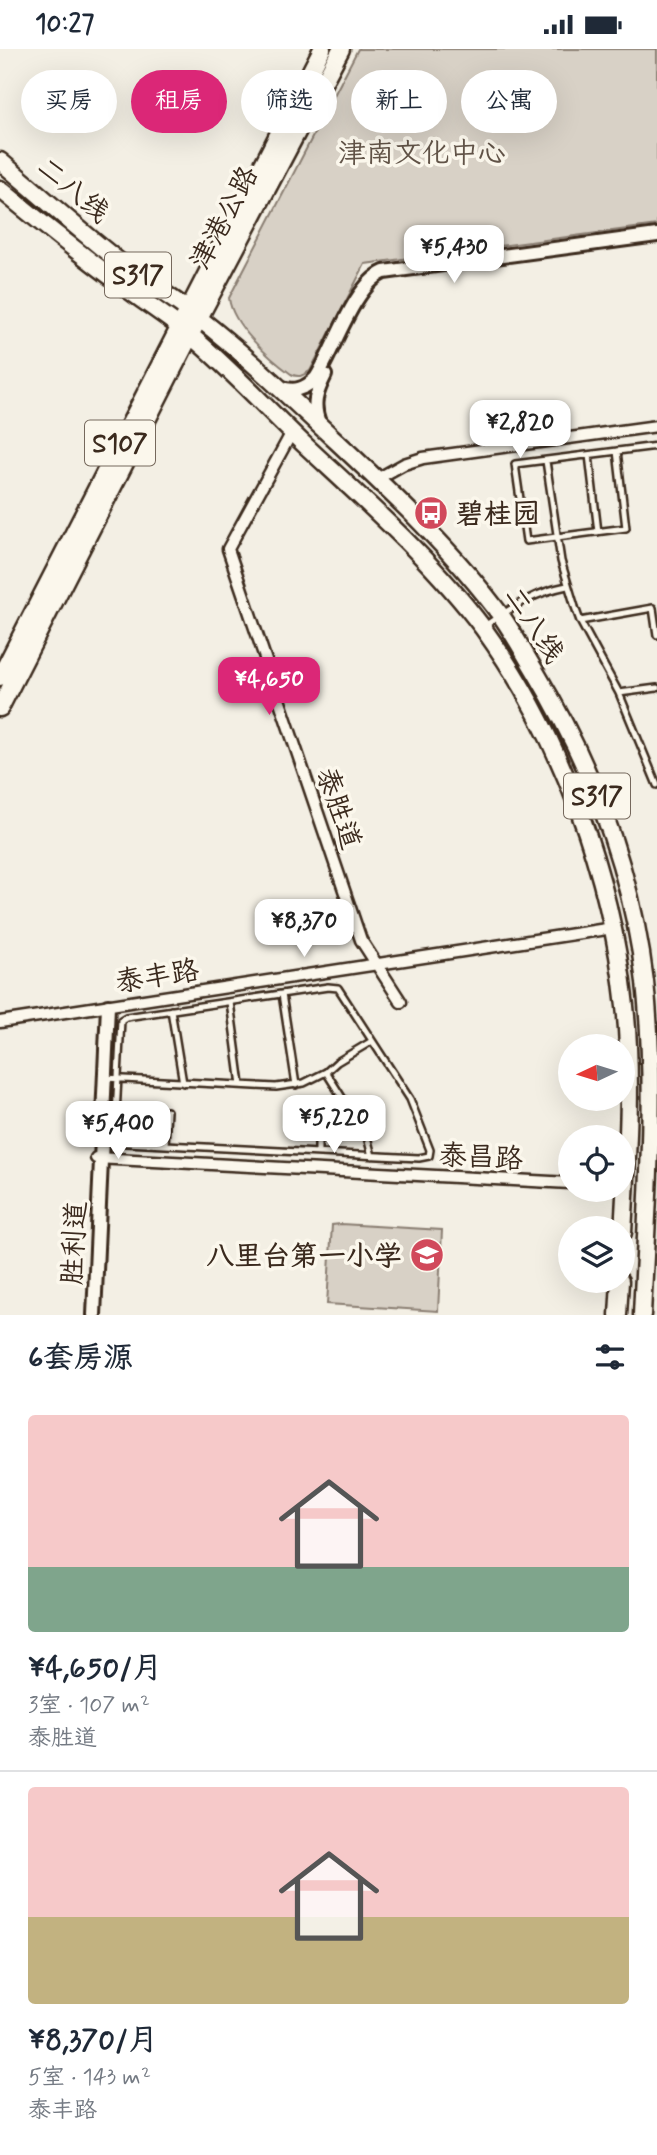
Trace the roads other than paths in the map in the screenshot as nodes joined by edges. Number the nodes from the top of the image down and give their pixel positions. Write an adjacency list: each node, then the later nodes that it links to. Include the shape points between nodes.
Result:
1 (322, 49): 8 (main road, 津港公路, via 239,209)
2 (341, 49): 7 (main road, 津港公路 / S107)
3 (0, 161): 8 (main road, 二八线 / S317)
4 (0, 189): 8 (main road, 二八线 / S317, via 87,260)
5 (657, 235): 9 (street, via 384,272 359,295 316,378 297,390)
6 (657, 241): 11 (street, via 392,277 378,283 365,296 317,390 314,406)
7 (216, 286): 8 (main road, 津港公路 / S107); 9 (main road, via 213,307 217,322)
8 (191, 323): 9 (main road, 二八线 / S317); 12 (main road, 二八线 / S317, via 205,349); 25 (main road, 津港公路 / S107); 28 (main road, 津港公路 / S107)
9 (277, 386): 11 (main road, 二八线 / S317)
10 (657, 426): 17 (street, via 423,458)
11 (321, 427): 17 (main road, 二八线 / S317)
12 (292, 432): 23 (main road, 二八线 / S317, via 389,523); 31 (street, 泰胜道, via 228,549 360,940)
13 (657, 446): 14 (lane)
14 (617, 451): 15 (lane); 18 (lane, via 626,528)
15 (589, 455): 16 (lane); 18 (lane)
16 (546, 461): 19 (lane); 19 (lane, via 515,464 526,541)
17 (377, 479): 21 (main road, 二八线 / S317, via 448,551)
18 (598, 532): 19 (lane)
19 (558, 537): 20 (lane)
20 (567, 586): 21 (lane, via 545,590); 22 (lane)
21 (501, 615): 23 (lane); 53 (main road, 二八线 / S317, via 580,754 625,879 641,952 648,1015)
22 (580, 621): 24 (lane, via 653,608); 27 (lane)
23 (482, 628): 30 (main road, 二八线 / S317, via 534,712 575,799)
24 (657, 635)
25 (0, 677)
26 (657, 688): 27 (lane)
27 (619, 693): 29 (lane)
28 (0, 708)
29 (657, 785)
30 (613, 928): 31 (street, 泰丰路); 46 (main road, 二八线 / S317, via 627,1034)
31 (376, 966): 34 (street, 泰胜道); 35 (street, 泰丰路)
32 (282, 994): 33 (lane); 38 (lane, via 338,988); 42 (lane)
33 (230, 1002): 36 (lane); 43 (lane)
34 (401, 1002)
35 (105, 1007): 37 (street, 泰丰路); 40 (street, 胜利道)
36 (171, 1010): 40 (lane, via 121,1020); 41 (lane)
37 (0, 1023)
38 (372, 1041): 39 (lane); 49 (lane, via 410,1099 430,1150 425,1158)
39 (326, 1072): 42 (lane); 49 (lane, via 367,1137)
40 (107, 1078): 41 (lane); 47 (lane, via 118,1140); 50 (street, 胜利道)
41 (183, 1083): 43 (lane)
42 (296, 1084): 43 (lane)
43 (241, 1085)
44 (167, 1111): 47 (lane)
45 (318, 1119): 48 (lane)
46 (626, 1125)
47 (165, 1145): 48 (lane)
48 (317, 1153): 49 (lane)
49 (372, 1156)
50 (98, 1158): 51 (street, 泰昌路); 55 (street, 胜利道); 56 (street, 胜利道)
51 (558, 1182)
52 (635, 1186): 53 (street)
53 (648, 1187): 58 (main road, 二八线 / S317)
54 (619, 1293): 57 (main road)
55 (88, 1315)
56 (94, 1315)
57 (618, 1315)
58 (642, 1315)

